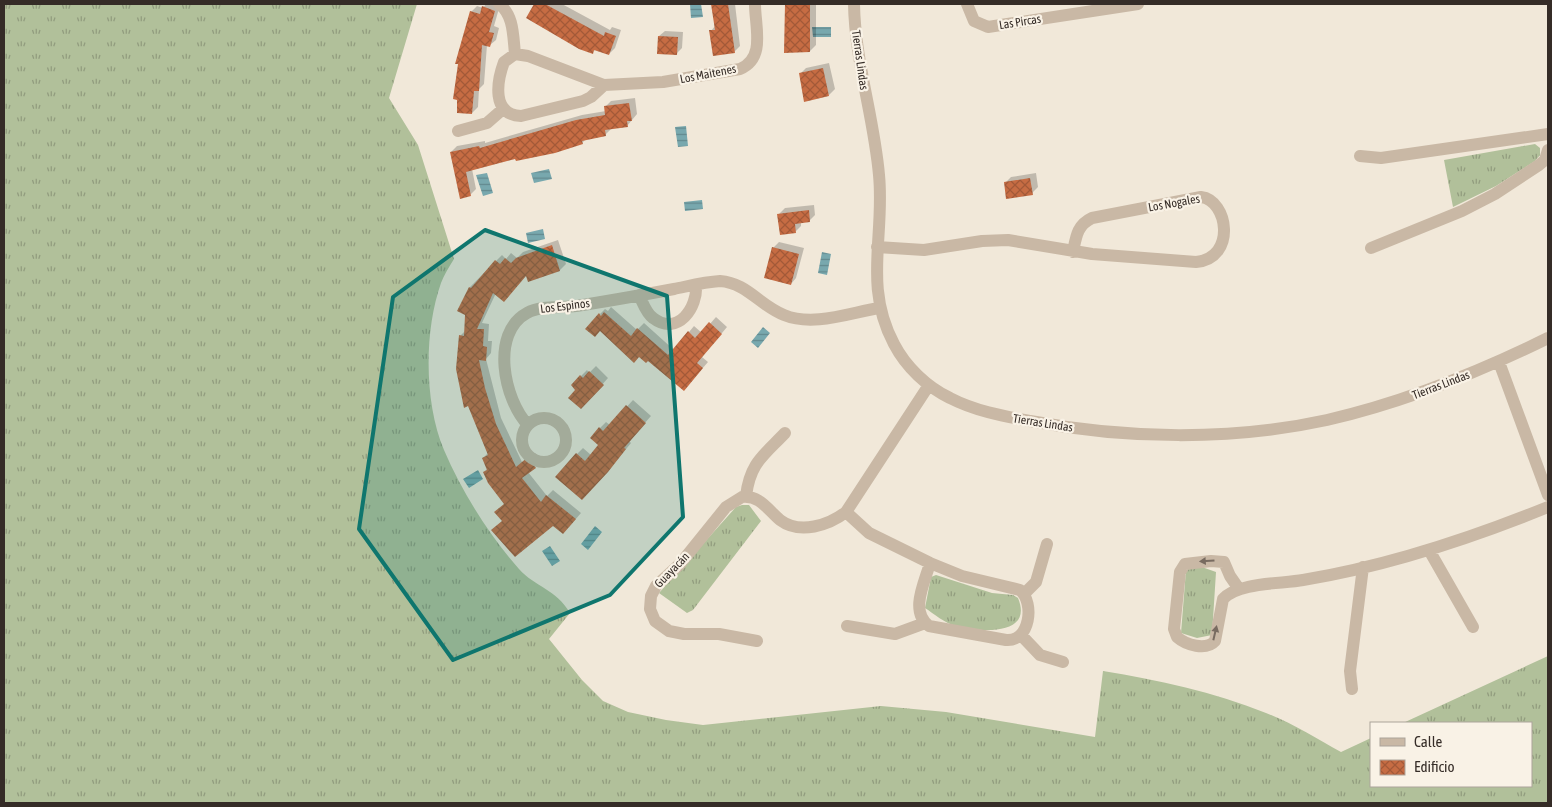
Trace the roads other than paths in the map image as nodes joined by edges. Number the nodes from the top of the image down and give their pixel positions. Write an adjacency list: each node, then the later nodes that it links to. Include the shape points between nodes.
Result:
1 (499, 4): 7 (street, via 510,18)
2 (755, 4): 8 (street, Los Maitenes, via 757,48 745,67 670,82)
3 (854, 4): 14 (street, Tierras Lindas, via 861,74 880,176)
4 (967, 4): 6 (street, Las Pircas, via 974,21 988,27)
5 (1138, 4): 6 (street, Las Pircas)
6 (1087, 8)
7 (515, 54): 8 (street, Los Maitenes); 9 (street, via 507,58 502,67 498,96)
8 (604, 85): 9 (street, via 583,101 521,116)
9 (503, 108): 10 (street, via 487,123)
10 (458, 131)
11 (1548, 134): 13 (street, via 1381,158)
12 (1548, 150): 15 (street, via 1540,165 1481,202)
13 (1360, 156)
14 (877, 247): 16 (street, Los Nogales, via 924,250 1008,240); 19 (street, Tierras Lindas)
15 (1371, 248)
16 (1073, 252): 16 (street, Los Nogales, via 1211,259 1220,250 1224,234 1218,206 1201,197 1092,218 1081,226)
17 (696, 285): 18 (street, Los Espinos); 18 (street, via 696,299 690,312 679,322 671,324 652,318); 19 (street, Los Espinos, via 720,281 734,283 776,311 804,320)
18 (639, 295): 23 (street, Los Espinos, via 537,309 517,321 507,342 505,370 512,403)
19 (879, 308): 22 (street, Tierras Lindas, via 899,352)
20 (1548, 338): 21 (street, Tierras Lindas)
21 (1499, 362): 22 (street, Tierras Lindas, via 1418,395 1354,413 1290,426 1217,434 1125,433 1046,424 980,410); 25 (street)
22 (929, 385): 28 (street)
23 (528, 425)
24 (785, 432): 26 (street, via 754,466)
25 (1548, 495)
26 (746, 496): 28 (street, via 757,499 781,520 795,526 824,524); 39 (street, Guayacán, via 726,507 680,564 656,586 650,609 655,621 669,631 719,634)
27 (1548, 507): 30 (street)
28 (846, 512): 31 (street, via 869,533)
29 (1047, 544): 34 (street, via 1036,582)
30 (1429, 550): 32 (street); 37 (street)
31 (930, 562): 34 (street, via 962,576 1010,587); 35 (street, via 919,607)
32 (1363, 567): 33 (street, via 1302,581); 41 (street, via 1350,671)
33 (1240, 589): 33 (street, one-way to 33, via 1224,562 1191,562 1183,566 1174,628 1177,637 1202,646 1212,644 1223,599)
34 (1024, 594): 38 (street, via 1028,602 1027,623)
35 (925, 623): 36 (street, via 895,634); 38 (street, via 933,628 1006,640 1015,640)
36 (847, 626)
37 (1473, 627)
38 (1021, 635): 40 (street, via 1040,654)
39 (757, 641)
40 (1063, 662)
41 (1352, 689)

